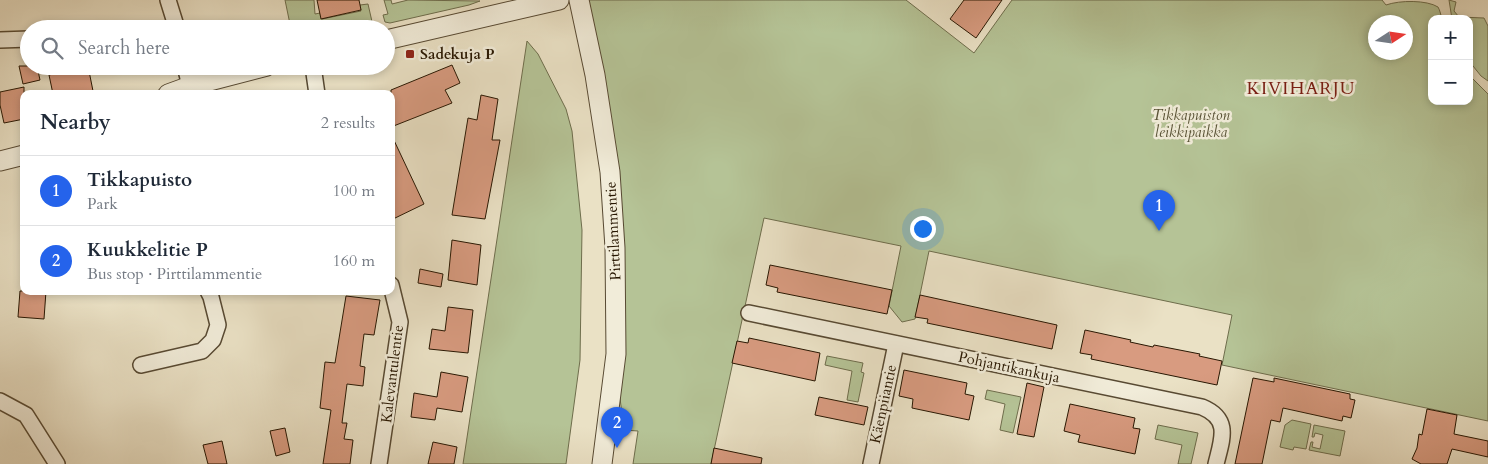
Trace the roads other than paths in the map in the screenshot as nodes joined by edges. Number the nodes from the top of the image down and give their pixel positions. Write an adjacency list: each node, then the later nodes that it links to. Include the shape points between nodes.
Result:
1 (168, 0): 4 (street)
2 (559, 0): 5 (street)
3 (579, 0): 24 (street, Pirttilammentie, via 610,172 615,248 616,354)
4 (174, 20)
5 (395, 38)
6 (20, 39): 7 (street)
7 (0, 40)
8 (187, 75): 11 (street)
9 (232, 75): 11 (street)
10 (314, 75): 13 (street)
11 (190, 86): 12 (street)
12 (179, 90)
13 (316, 90)
14 (20, 156): 15 (street)
15 (0, 161)
16 (210, 295): 20 (street, via 218,325 213,340 202,351)
17 (394, 295): 23 (street, Kalevantulentie, via 400,322)
18 (749, 313): 19 (street, Pohjantikankuja)
19 (896, 344): 25 (street, Käenpiiantie); 26 (street, Pohjantikankuja, via 1202,407 1214,414 1222,425)
20 (141, 365)
21 (0, 401): 22 (street, via 26,415)
22 (57, 464)
23 (379, 464)
24 (602, 464)
25 (871, 464)
26 (1216, 464)

